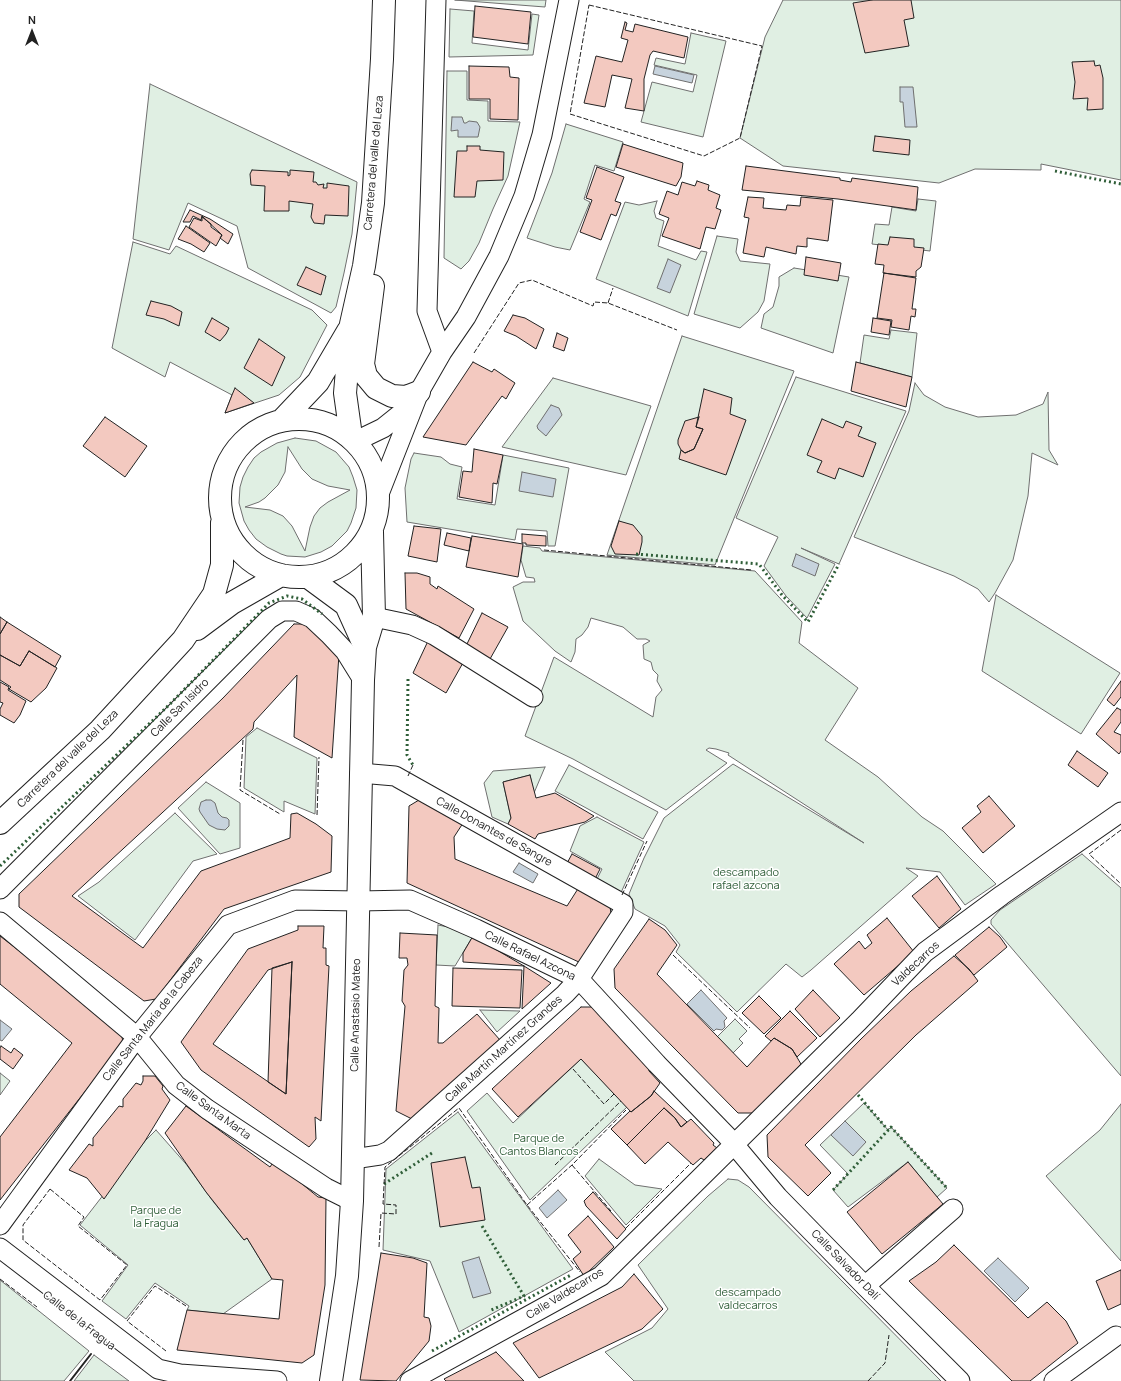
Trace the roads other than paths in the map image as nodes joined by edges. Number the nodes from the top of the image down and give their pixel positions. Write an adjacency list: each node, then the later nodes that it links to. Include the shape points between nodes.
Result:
1 (384, 0): 4 (main road, Carretera del valle del Leza)
2 (436, 0): 6 (street, via 427,311)
3 (569, 0): 6 (street, via 542,135 524,196 499,256 466,317)
4 (373, 203): 5 (main road, Carretera del valle del Leza, via 364,266); 7 (main road, via 375,268 363,364 366,376 376,388 392,396)
5 (351, 324): 8 (main road, via 318,382); 9 (main road, via 345,393)
6 (442, 352): 7 (street)
7 (416, 398): 9 (street, via 383,428); 10 (street)
8 (283, 420): 9 (main road, via 307,418 330,424); 11 (main road, via 259,428 239,445 226,467 220,492)
9 (353, 439): 10 (main road, via 366,456 374,473)
10 (379, 494): 12 (main road, via 378,513)
11 (222, 518): 13 (main road, via 230,538 243,554 260,567); 16 (main road, via 222,565 214,594)
12 (372, 532): 14 (main road, via 352,558 334,569); 15 (main road)
13 (281, 575): 14 (main road); 16 (main road, via 232,603)
14 (308, 577): 17 (main road, via 346,605)
15 (374, 617): 17 (main road); 19 (street, via 412,625 434,635)
16 (183, 640): 22 (main road, Carretera del valle del Leza, via 100,730)
17 (365, 647): 18 (main road, Calle Anastasio Mateo)
18 (363, 680): 20 (main road, Calle Anastasio Mateo); 23 (street, Calle San Isidro, via 345,651 312,618 296,611 282,611 269,619)
19 (533, 697)
20 (360, 773): 24 (main road, Calle Anastasio Mateo); 25 (street, Calle Donantes de Sangre, via 395,776)
21 (1121, 812): 29 (street, Valdecarros, via 925,952 859,1021)
22 (0, 823)
23 (0, 889)
24 (359, 901): 27 (street, Calle Rafael Azcona, via 410,900); 28 (street, Calle Santa María de la Cabeza, via 295,900 228,924); 30 (main road, Calle Anastasio Mateo)
25 (623, 904): 27 (street, Calle Martín Martínez Grandes, via 623,912)
26 (0, 922): 28 (street, Calle Santa Marta)
27 (579, 979): 29 (street, Calle Rafael Azcona); 30 (street, Calle Martín Martínez Grandes, via 389,1151)
28 (137, 1037): 31 (street, Calle Santa Marta, via 176,1085 207,1109 326,1188); 33 (street, Calle Santa María de la Cabeza)
29 (733, 1144): 36 (street, Calle Salvador Dalí, via 778,1197); 41 (street, Calle Valdecarros, via 601,1276)
30 (353, 1159): 31 (main road, Calle Anastasio Mateo)
31 (352, 1201): 40 (main road, Calle Anastasio Mateo, via 347,1276)
32 (953, 1209): 36 (street)
33 (0, 1224)
34 (0, 1248): 39 (street, via 158,1369 180,1374)
35 (0, 1259): 38 (street, Calle de la Fragua, via 144,1373)
36 (865, 1286): 42 (street, Calle Salvador Dalí)
37 (1116, 1336): 43 (street)
38 (160, 1381)
39 (276, 1381)
40 (331, 1381)
41 (410, 1381)
42 (960, 1381)
43 (1054, 1381)

